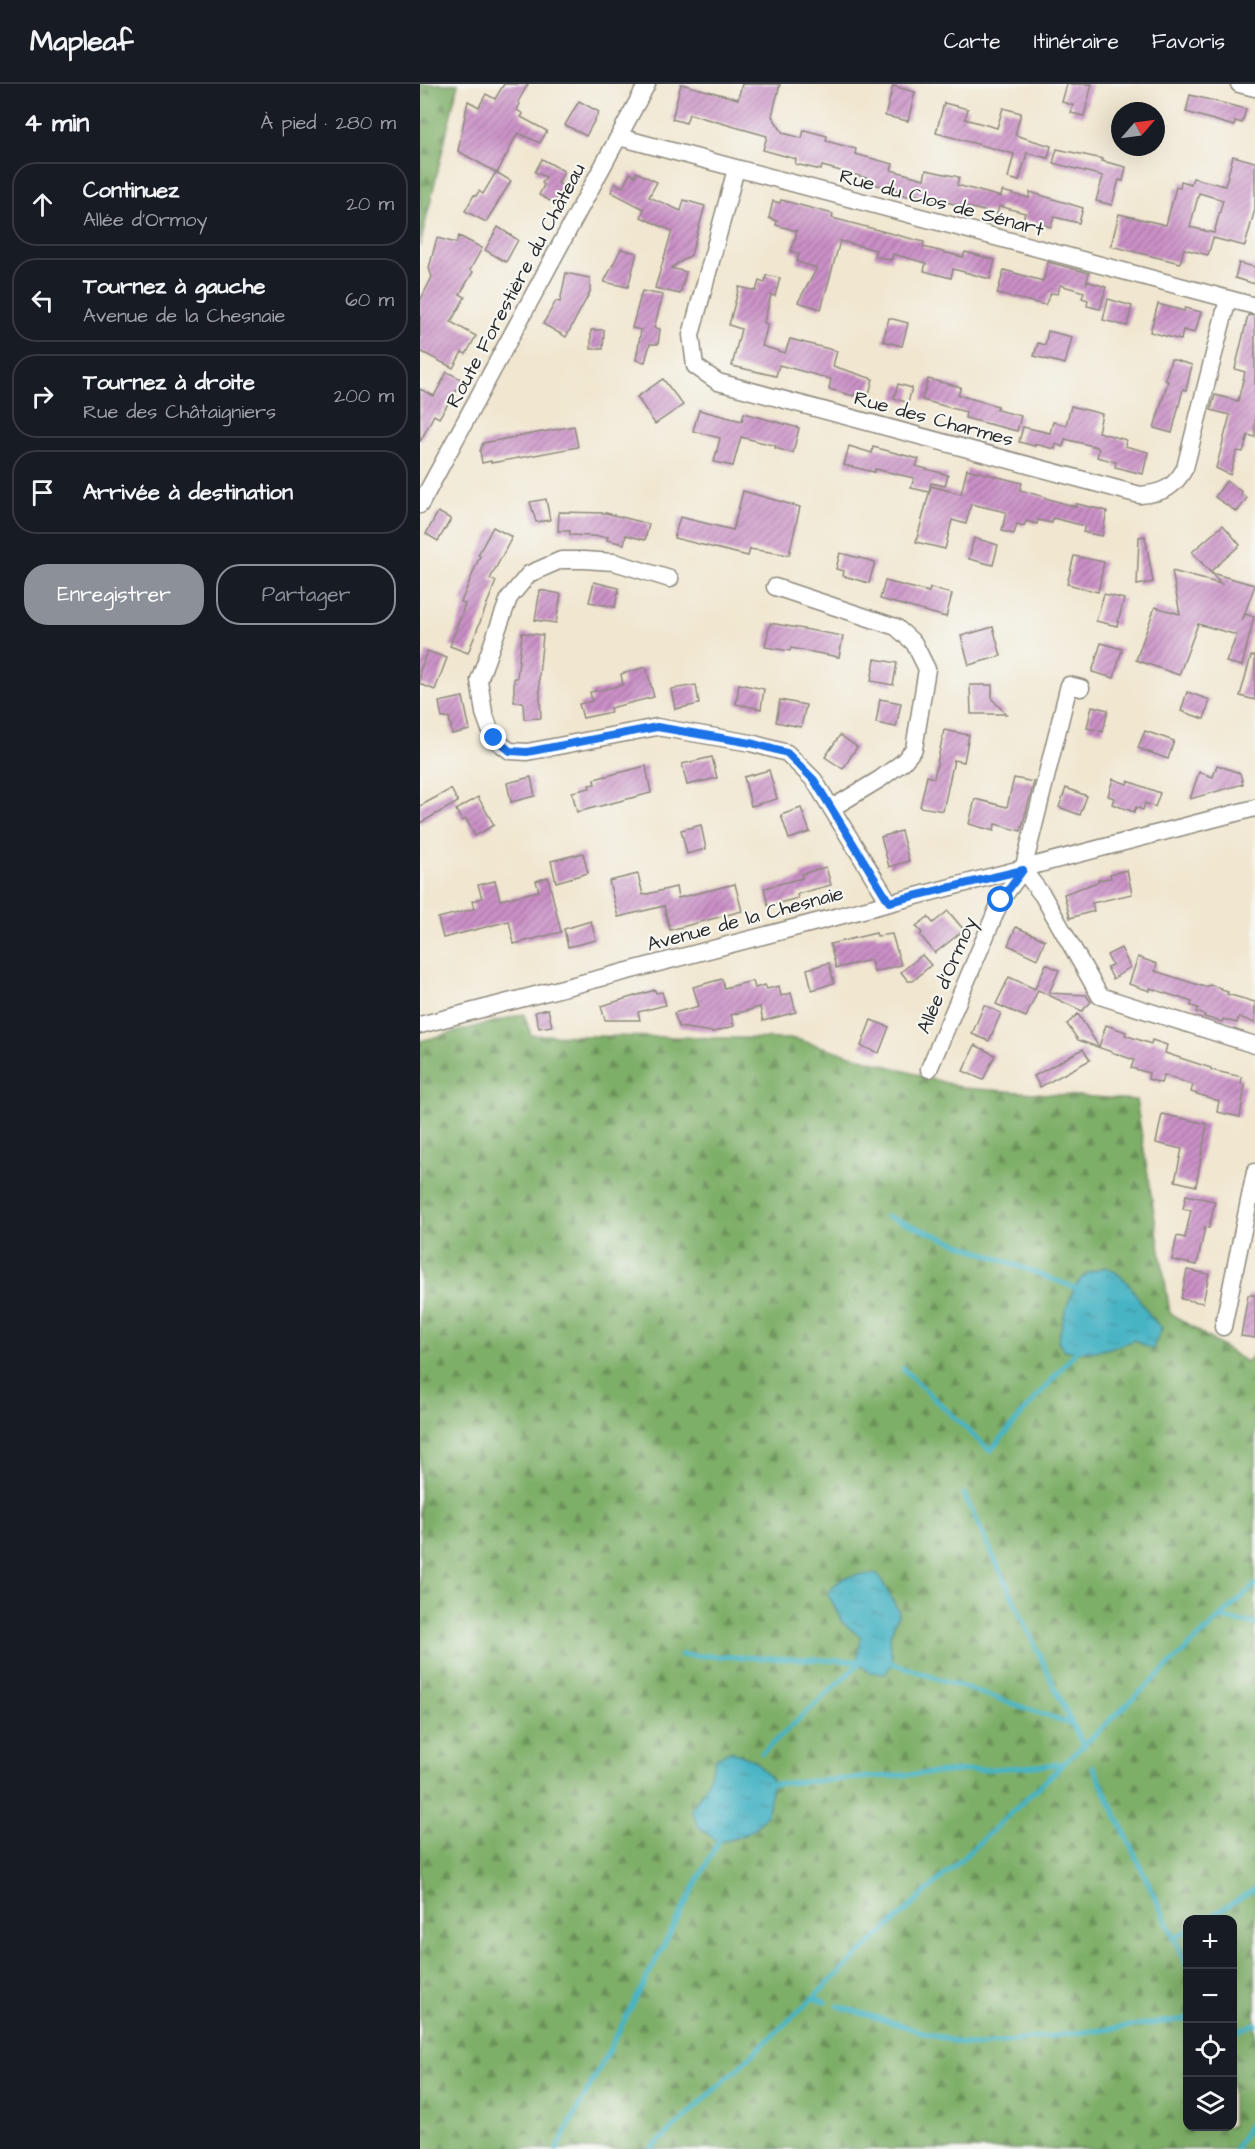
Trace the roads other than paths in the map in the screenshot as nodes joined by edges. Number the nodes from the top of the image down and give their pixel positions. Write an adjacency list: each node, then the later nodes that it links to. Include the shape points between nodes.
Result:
1 (647, 84): 4 (street, Route Forestière du Château)
2 (1239, 84): 3 (street)
3 (1255, 88)
4 (619, 137): 5 (street, Rue du Clos de Sénart); 8 (street, Route Forestière du Château)
5 (736, 169): 6 (street, Rue du Clos de Sénart); 6 (street, Rue des Charmes, via 691,335 695,366 718,382 1128,492 1156,494 1177,482 1185,468)
6 (1228, 299): 7 (street, Rue du Clos de Sénart)
7 (1255, 306)
8 (420, 505)
9 (669, 579): 12 (street, via 614,562 584,560 561,560 529,574 509,598 479,680 484,713 494,738 510,751 527,752 657,727 751,743 787,753 814,780)
10 (775, 587): 12 (street, via 896,627 914,643 927,669 914,749 880,779)
11 (1081, 688): 14 (street, via 1069,686)
12 (832, 808): 15 (street)
13 (1255, 808): 14 (street, Avenue de la Chesnaie)
14 (1023, 870): 15 (street, Avenue de la Chesnaie); 17 (street, via 1043,896 1100,996); 18 (street, Allée d'Ormoy, via 1001,900)
15 (889, 902): 16 (street, Avenue de la Chesnaie)
16 (420, 1025)
17 (1255, 1045)
18 (929, 1069)
19 (1255, 1172): 20 (street)
20 (1223, 1327)

